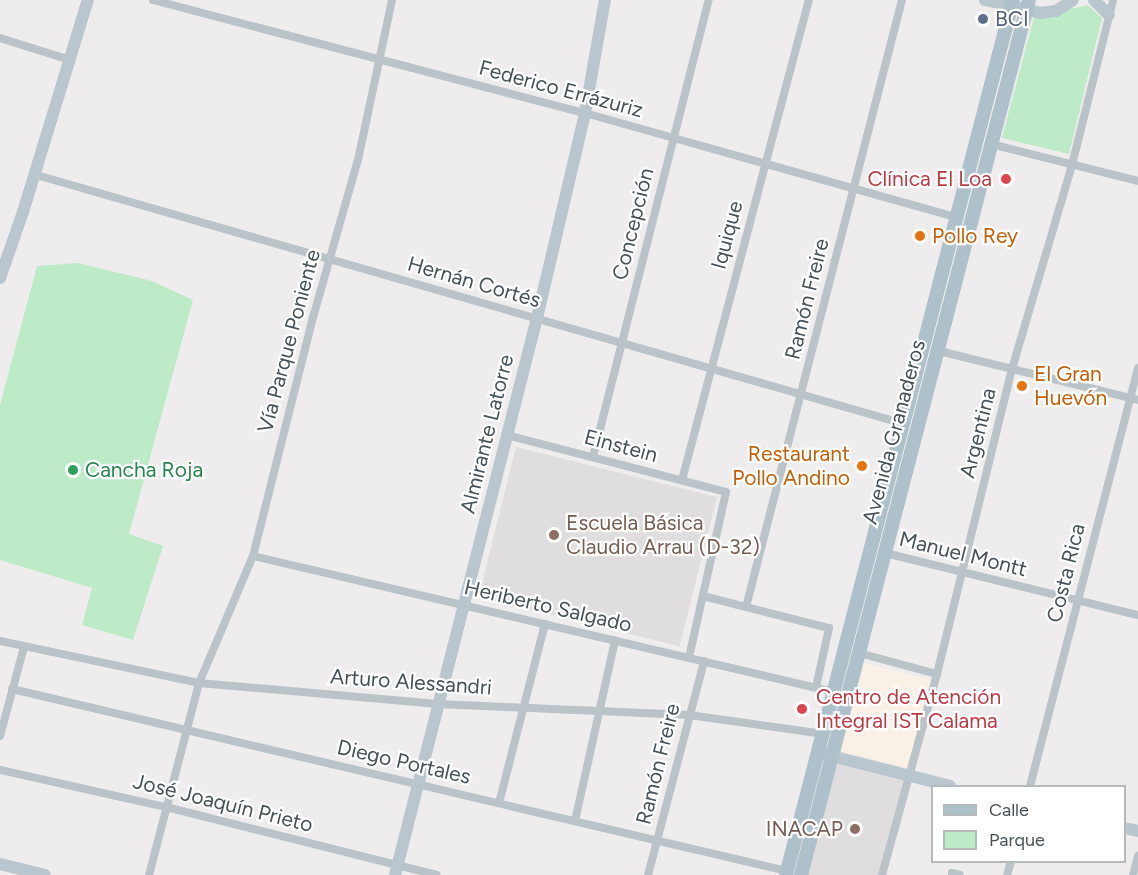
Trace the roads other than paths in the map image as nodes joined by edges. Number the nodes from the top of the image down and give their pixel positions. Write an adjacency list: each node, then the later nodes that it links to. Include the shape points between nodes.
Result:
1 (88, 0): 16 (main road)
2 (153, 0): 17 (street, Federico Errázuriz)
3 (392, 0): 17 (street, Vía Parque Poniente)
4 (605, 0): 18 (main road, Almirante Latorre)
5 (709, 0): 19 (street, Concepción)
6 (809, 0): 21 (street, Iquique)
7 (902, 0): 25 (street, Ramón Freire)
8 (985, 0): 12 (main road)
9 (1073, 0): 13 (main road, via 1056,11 1041,13)
10 (1094, 0): 14 (main road)
11 (1113, 0): 14 (street, Argentina)
12 (1012, 4): 13 (main road); 26 (main road, Avenida Granaderos)
13 (1027, 6): 20 (main road, Avenida Granaderos)
14 (1109, 15): 22 (street, Argentina)
15 (0, 38): 16 (street)
16 (70, 60): 23 (main road)
17 (379, 60): 18 (street, Federico Errázuriz); 27 (street, Vía Parque Poniente, via 358,160)
18 (585, 113): 19 (street, Federico Errázuriz); 29 (main road, Almirante Latorre)
19 (674, 138): 21 (street, Federico Errázuriz); 30 (street, Concepción)
20 (991, 144): 22 (street); 31 (main road, Avenida Granaderos)
21 (765, 162): 25 (street, Federico Errázuriz); 32 (street, Iquique)
22 (1072, 165): 24 (street); 34 (street, Argentina)
23 (33, 174): 27 (street, Hernán Cortés); 28 (main road)
24 (1138, 181)
25 (854, 188): 26 (street, Federico Errázuriz); 35 (street, Ramón Freire)
26 (958, 218): 31 (main road, Avenida Granaderos)
27 (329, 259): 29 (street, Hernán Cortés); 42 (street, Vía Parque Poniente)
28 (0, 278)
29 (537, 318): 30 (street, Hernán Cortés); 38 (main road, Almirante Latorre)
30 (622, 343): 32 (street, Hernán Cortés); 39 (street, Concepción)
31 (931, 349): 34 (street); 37 (main road, Avenida Granaderos); 41 (main road, Avenida Granaderos)
32 (711, 368): 35 (street, Hernán Cortés); 40 (street, Iquique)
33 (1138, 368): 36 (street, Costa Rica)
34 (1012, 369): 36 (street); 43 (street, Argentina)
35 (801, 394): 37 (street, Hernán Cortés); 47 (street, Ramón Freire)
36 (1134, 399): 45 (street, Costa Rica)
37 (904, 424): 60 (main road, Avenida Granaderos)
38 (507, 435): 39 (street, Einstein); 46 (main road, Almirante Latorre)
39 (593, 457): 40 (street, Einstein)
40 (682, 480): 44 (street, Einstein, via 726,492)
41 (885, 553): 43 (street, Manuel Montt); 53 (main road, Avenida Granaderos)
42 (253, 556): 46 (street, Heriberto Salgado); 57 (street, Vía Parque Poniente)
43 (963, 572): 45 (street, Manuel Montt); 56 (street, Argentina)
44 (703, 596): 47 (street); 54 (street)
45 (1078, 600): 48 (street, Manuel Montt); 73 (street, Costa Rica)
46 (464, 605): 49 (street, Heriberto Salgado); 61 (main road, Almirante Latorre)
47 (746, 607): 58 (street, via 829,628)
48 (1138, 615)
49 (545, 624): 50 (street, Heriberto Salgado); 62 (street)
50 (615, 640): 54 (street, Heriberto Salgado); 63 (street)
51 (0, 641): 52 (street, Arturo Alessandri)
52 (24, 647): 57 (street, Arturo Alessandri); 59 (street)
53 (858, 653): 56 (street); 68 (main road, Avenida Granaderos)
54 (689, 658): 55 (street, Heriberto Salgado)
55 (704, 661): 58 (street, Heriberto Salgado); 64 (street, Ramón Freire)
56 (937, 674): 70 (street, Argentina)
57 (199, 684): 61 (street, Arturo Alessandri); 65 (street, Vía Parque Poniente)
58 (816, 687): 60 (street, Heriberto Salgado)
59 (12, 689): 65 (street, Diego Portales); 67 (street)
60 (834, 692): 66 (main road, Avenida Granaderos)
61 (438, 704): 62 (street, Arturo Alessandri); 71 (main road, Almirante Latorre)
62 (524, 706): 63 (street, Arturo Alessandri); 74 (street)
63 (599, 709): 64 (street, Arturo Alessandri); 76 (street)
64 (689, 715): 66 (street, Arturo Alessandri); 77 (street, Ramón Freire)
65 (186, 730): 71 (street, Diego Portales); 75 (street, Vía Parque Poniente)
66 (824, 734): 68 (main road, Avenida Granaderos)
67 (0, 736)
68 (825, 754): 70 (main road); 81 (main road, Avenida Granaderos)
69 (0, 770): 75 (street, José Joaquín Prieto)
70 (908, 777): 72 (main road); 86 (street, Argentina)
71 (418, 784): 74 (street, Diego Portales); 80 (main road, Almirante Latorre)
72 (945, 785)
73 (1030, 785)
74 (499, 803): 76 (street, Diego Portales)
75 (166, 807): 80 (street, José Joaquín Prieto); 83 (street, Vía Parque Poniente)
76 (575, 820): 77 (street, Diego Portales)
77 (657, 840): 81 (street, Diego Portales); 85 (street, Ramón Freire)
78 (1138, 856): 89 (street)
79 (0, 864): 82 (main road)
80 (396, 870): 84 (street, José Joaquín Prieto)
81 (791, 874)
82 (45, 875)
83 (149, 875)
84 (437, 875)
85 (648, 875)
86 (882, 875)
87 (952, 875): 88 (street)
88 (960, 875)
89 (1133, 875)

